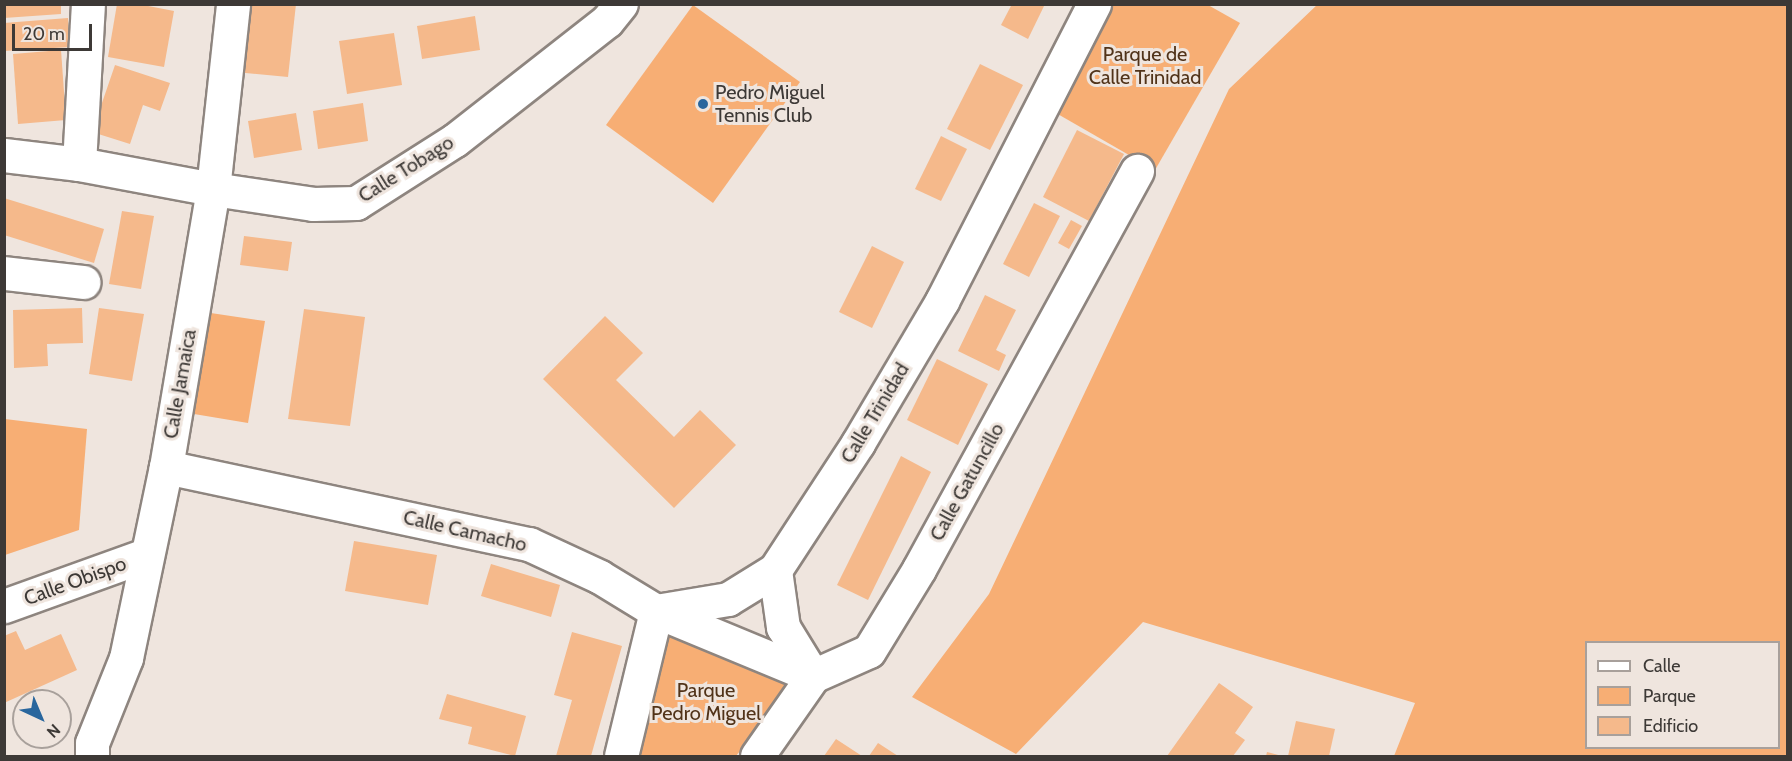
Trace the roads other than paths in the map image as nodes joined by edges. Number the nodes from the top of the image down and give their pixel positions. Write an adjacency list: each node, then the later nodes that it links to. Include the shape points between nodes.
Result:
1 (88, 4): 6 (street)
2 (233, 4): 8 (street, Calle Jamaica)
3 (621, 4): 8 (street, Calle Tobago, via 607,21 455,140 356,203 313,204)
4 (1094, 4): 13 (street, Calle Trinidad, via 942,301 858,443)
5 (4, 155): 6 (street, Calle Tobago)
6 (79, 164): 8 (street, Calle Tobago)
7 (1137, 171): 16 (street, Calle Gatuncillo, via 919,569 869,651)
8 (213, 189): 11 (street, Calle Jamaica)
9 (4, 273): 10 (street)
10 (83, 282)
11 (166, 467): 12 (street, Calle Jamaica); 15 (street, Calle Camacho, via 529,544 600,577)
12 (146, 555): 14 (street, Calle Obispo); 17 (street, Calle Jamaica, via 126,658 92,743)
13 (776, 570): 15 (street, Calle Trinidad, via 728,598); 16 (street, via 783,627)
14 (4, 606)
15 (656, 611): 16 (street, Calle Camacho); 18 (street)
16 (813, 676): 19 (street)
17 (92, 756)
18 (621, 756)
19 (757, 756)

